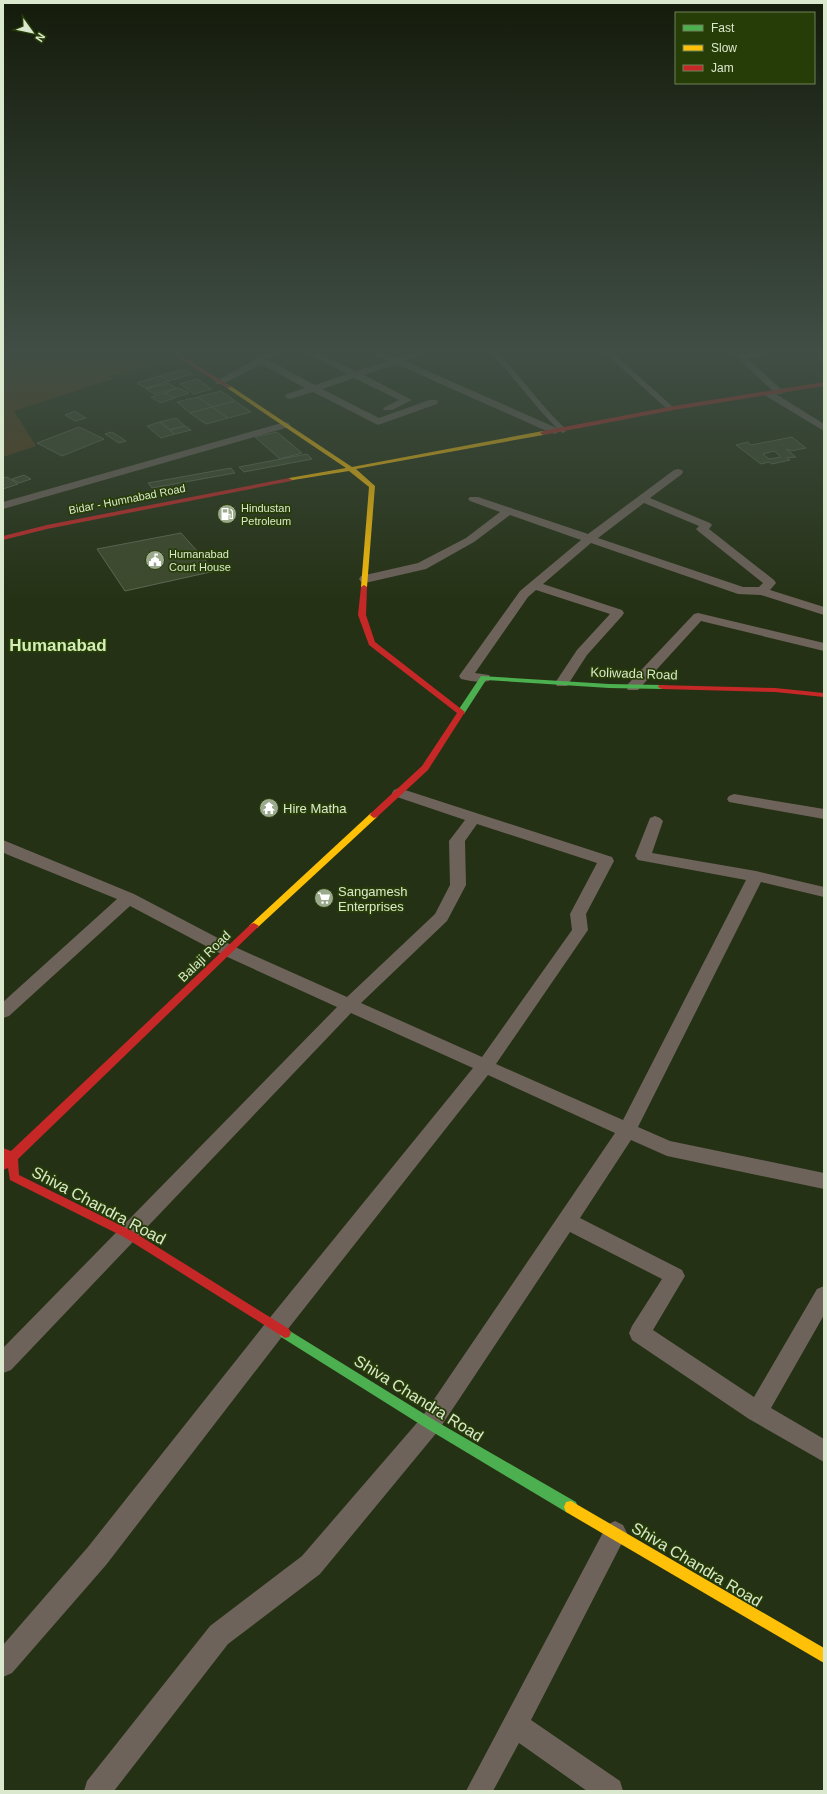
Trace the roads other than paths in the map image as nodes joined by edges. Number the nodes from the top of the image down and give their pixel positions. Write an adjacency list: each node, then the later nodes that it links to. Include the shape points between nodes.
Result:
1 (244, 437): 11 (street)
2 (303, 437): 5 (street)
3 (475, 437): 5 (street)
4 (512, 437): 6 (street, Bidar - Humnabad Road)
5 (340, 461): 6 (street); 8 (street)
6 (350, 468): 15 (street, Bidar - Humnabad Road, via 121,512); 17 (street, via 372,486)
7 (678, 472): 10 (street)
8 (264, 475)
9 (474, 499): 12 (street)
10 (643, 499): 16 (street); 19 (street, via 706,525 702,529 770,584)
11 (3, 506)
12 (508, 511): 16 (street); 17 (street, via 470,540 422,566)
13 (47, 517): 14 (street)
14 (3, 529)
15 (3, 538)
16 (589, 539): 18 (street); 19 (street, via 742,591)
17 (365, 579): 26 (street, via 362,615 372,643)
18 (535, 586): 22 (street, via 524,594 466,676); 23 (street, via 618,613 582,653)
19 (762, 591): 20 (street)
20 (824, 611)
21 (824, 647): 24 (street, via 698,618)
22 (484, 678): 23 (street, Koliwada Road); 26 (street)
23 (562, 683): 24 (street, Koliwada Road)
24 (633, 687): 25 (street, Koliwada Road, via 775,690)
25 (824, 695)
26 (461, 712): 27 (street, Balaji Road, via 425,768)
27 (399, 793): 30 (street); 36 (street, Balaji Road)
28 (734, 799): 29 (street)
29 (824, 814)
30 (474, 818): 37 (street, via 457,841 458,885 441,917); 39 (street, via 606,861 578,914 580,930)
31 (656, 821): 33 (street, via 643,856)
32 (3, 845): 35 (street)
33 (756, 876): 34 (street); 40 (street)
34 (824, 892)
35 (128, 898): 36 (street); 38 (street)
36 (229, 951): 37 (street); 42 (street, Balaji Road)
37 (349, 1006): 39 (street); 46 (street)
38 (3, 1012)
39 (485, 1066): 40 (street); 48 (street)
40 (627, 1130): 44 (street, via 667,1148); 45 (street)
41 (3, 1152): 42 (street)
42 (12, 1157): 43 (street, Balaji Road); 46 (street, Shiva Chandra Road, via 14,1177)
43 (3, 1166)
44 (824, 1181)
45 (567, 1220): 50 (street, via 675,1276 640,1333); 51 (street)
46 (128, 1234): 48 (street, Shiva Chandra Road); 49 (street)
47 (824, 1295): 50 (street)
48 (276, 1327): 51 (street, Shiva Chandra Road); 55 (street, via 97,1556)
49 (3, 1364)
50 (757, 1412): 52 (street)
51 (430, 1424): 53 (street, Shiva Chandra Road); 57 (street, via 311,1565 219,1635)
52 (824, 1451)
53 (615, 1533): 54 (street, Shiva Chandra Road); 56 (street)
54 (824, 1656)
55 (3, 1664)
56 (514, 1724): 58 (street); 59 (street)
57 (98, 1791)
58 (479, 1791)
59 (610, 1791)

